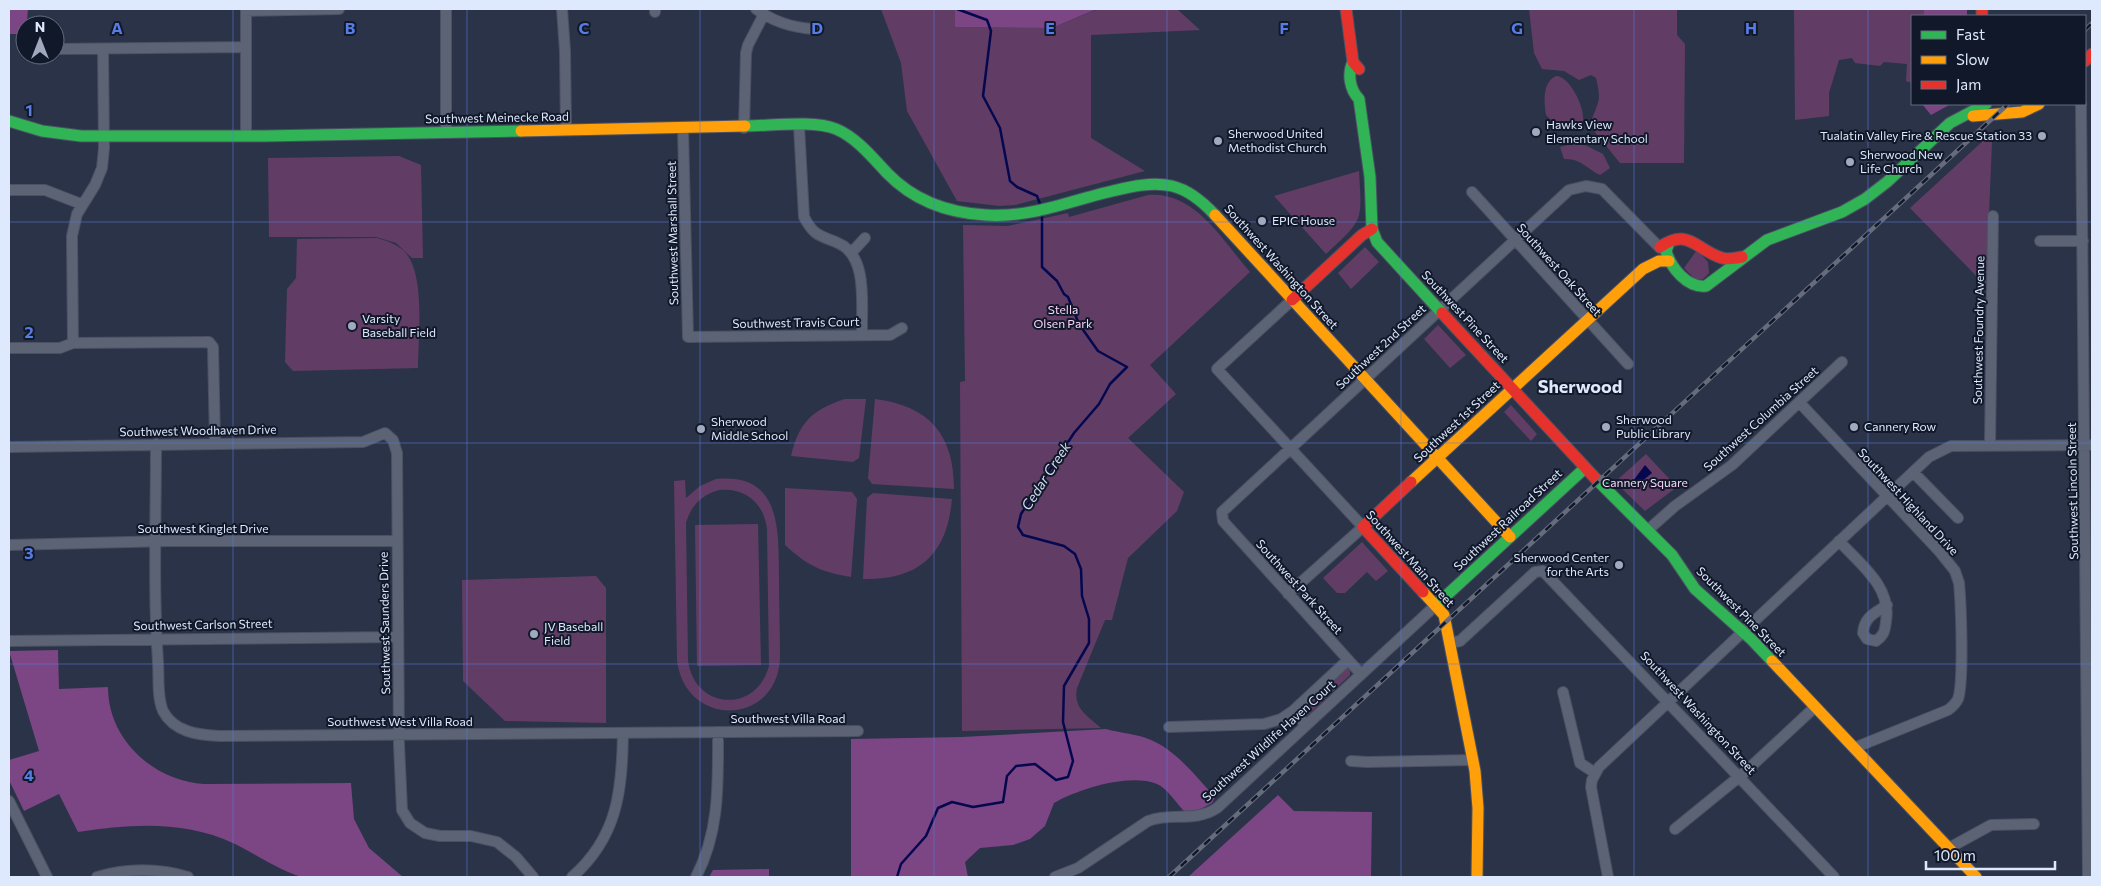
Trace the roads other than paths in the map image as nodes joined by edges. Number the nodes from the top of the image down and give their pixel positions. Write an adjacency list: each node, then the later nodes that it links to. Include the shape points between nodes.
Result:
1 (339, 9): 5 (street)
2 (446, 9): 22 (street)
3 (562, 9): 20 (street)
4 (1346, 9): 30 (main road, via 1351,66 1359,68 1362,92 1356,96 1370,177)
5 (246, 10): 8 (street)
6 (760, 11): 7 (street, via 787,25); 18 (street, via 746,53)
7 (813, 29)
8 (245, 47): 10 (street); 24 (street)
9 (65, 49): 10 (street)
10 (103, 49): 23 (street)
11 (2016, 105): 14 (main road)
12 (2081, 105): 34 (street, Southwest Lincoln Street)
13 (1964, 106): 21 (main road, via 1944,120)
14 (2034, 106): 15 (main road, via 2019,114)
15 (1987, 107): 21 (main road, via 1950,130)
16 (9, 121): 23 (main road, Southwest Meinecke Road, via 56,134)
17 (799, 126): 18 (main road, Southwest Meinecke Road); 28 (main road, Southwest Meinecke Road, via 826,126 842,131 911,194 928,203); 36 (street, via 804,217 811,230)
18 (744, 128): 19 (main road, Southwest Meinecke Road)
19 (683, 129): 20 (main road, Southwest Meinecke Road); 48 (street, Southwest Marshall Street)
20 (566, 130): 22 (main road, Southwest Meinecke Road)
21 (1941, 130): 38 (main road, via 1867,199 1773,237)
22 (446, 132): 24 (main road, Southwest Meinecke Road)
23 (103, 136): 24 (main road, Southwest Meinecke Road); 27 (street, via 100,176)
24 (246, 136)
25 (9, 190): 27 (street, via 45,190)
26 (1472, 192): 32 (street, Southwest Oak Street)
27 (81, 204): 49 (street, via 72,236)
28 (958, 211): 42 (main road, Southwest Washington Street, via 1006,216 1143,184 1180,188 1209,208)
29 (1993, 216): 59 (street, Southwest Foundry Avenue)
30 (1372, 229): 42 (main road); 43 (main road, Southwest Pine Street, via 1377,242)
31 (865, 238): 36 (street)
32 (1514, 240): 35 (street, Southwest 2nd Street, via 1562,196 1577,187 1586,186 1602,189 1610,195); 43 (street, Southwest 2nd Street); 44 (street, Southwest Oak Street)
33 (2040, 241): 34 (street)
34 (2083, 241): 45 (street, Southwest Lincoln Street)
35 (1664, 246): 37 (main road, via 1678,238 1687,238); 39 (main road); 40 (main road, Southwest 1st Street, via 1643,264)
36 (852, 252): 47 (street, via 860,272)
37 (1708, 252): 38 (main road, via 1724,259); 41 (main road, via 1714,264)
38 (1742, 257): 41 (main road)
39 (1669, 261): 40 (main road, Southwest 1st Street, via 1659,261); 41 (main road, via 1692,285 1700,287)
40 (1643, 269): 44 (main road, Southwest 1st Street)
41 (1713, 280)
42 (1292, 300): 53 (main road, Southwest Washington Street); 62 (street, Southwest Main Street, via 1217,369)
43 (1440, 310): 53 (street, Southwest 2nd Street); 54 (main road, Southwest Pine Street)
44 (1587, 320): 52 (street, Southwest Oak Street); 54 (main road, Southwest 1st Street)
45 (2088, 320): 60 (street, Southwest Lincoln Street)
46 (902, 328): 47 (street, Southwest Travis Court, via 890,334)
47 (862, 334): 48 (street, Southwest Travis Court)
48 (688, 336)
49 (73, 343): 50 (street, via 60,348); 57 (street, via 212,344)
50 (9, 348)
51 (1842, 362): 55 (street, Southwest Columbia Street)
52 (1628, 364)
53 (1365, 379): 62 (street, Southwest 2nd Street); 63 (main road, Southwest Washington Street)
54 (1513, 389): 63 (main road, Southwest 1st Street); 64 (main road, Southwest Pine Street)
55 (1799, 402): 66 (street, Southwest Highland Drive); 70 (street, Southwest Columbia Street, via 1719,476 1675,506)
56 (385, 433): 57 (street, Southwest Woodhaven Drive, via 364,442); 72 (street, Southwest Saunders Drive, via 393,440 397,453)
57 (215, 443): 58 (street, Southwest Woodhaven Drive)
58 (156, 444): 61 (street, Southwest Woodhaven Drive); 74 (street, Southwest West Villa Road)
59 (1990, 445): 60 (street); 65 (street, via 1944,448)
60 (2089, 445): 116 (street, Southwest Lincoln Street)
61 (9, 447)
62 (1290, 448): 67 (street, Southwest 2nd Street, via 1224,508); 69 (street, Southwest Main Street)
63 (1438, 458): 69 (main road, Southwest 1st Street); 71 (main road, Southwest Washington Street)
64 (1585, 468): 70 (main road, Southwest Pine Street); 71 (main road, Southwest Railroad Street)
65 (1913, 472): 66 (street); 68 (street)
66 (1888, 496): 73 (street); 96 (street, Southwest Highland Drive, via 1939,551 1958,577 1959,692 1948,710)
67 (1221, 515): 76 (street, Southwest Park Street)
68 (1958, 518)
69 (1363, 527): 76 (street, Southwest 1st Street); 77 (main road, Southwest Main Street)
70 (1648, 530): 79 (main road, Southwest Pine Street, via 1672,555 1695,589)
71 (1510, 537): 77 (main road, Southwest Railroad Street)
72 (397, 540): 74 (street, Southwest Kinglet Drive); 80 (street, Southwest Saunders Drive)
73 (1839, 541): 78 (street, via 1878,583); 79 (street)
74 (156, 542): 75 (street, Southwest Kinglet Drive); 81 (street, Southwest West Villa Road)
75 (9, 545)
76 (1288, 594): 84 (street, Southwest Park Street)
77 (1436, 605): 83 (main road, Southwest Main Street, via 1444,615); 85 (street, Southwest Railroad Street)
78 (1888, 605)
79 (1742, 632): 87 (street); 88 (main road, Southwest Pine Street)
80 (398, 637): 81 (street, Southwest Carlson Street); 95 (street, Southwest Saunders Drive)
81 (156, 639): 82 (street, Southwest Carlson Street); 95 (street, Southwest West Villa Road, via 163,710 181,729 199,735 219,736)
82 (9, 641)
83 (1450, 643): 87 (street, Southwest Washington Street, via 1460,641 1538,570 1558,585); 98 (main road, Southwest Main Street)
84 (1348, 660): 85 (street, Southwest Park Street); 89 (street)
85 (1361, 674): 90 (street, Southwest Wildlife Haven Court)
86 (1564, 692): 99 (street, via 1580,763)
87 (1669, 701): 99 (street); 100 (street, Southwest Washington Street)
88 (1815, 707): 96 (main road, Southwest Pine Street); 100 (street)
89 (1293, 711): 90 (street); 91 (street, via 1264,724)
90 (1306, 724): 111 (street, Southwest Wildlife Haven Court, via 1209,813 1148,821 1078,868)
91 (1169, 727)
92 (858, 731): 93 (street, Southwest Villa Road)
93 (718, 732): 94 (street, Southwest West Villa Road); 110 (street, via 718,807 709,847)
94 (622, 733): 95 (street, Southwest West Villa Road); 109 (street, via 621,786 614,814 596,850)
95 (399, 735): 108 (street, Southwest Saunders Drive, via 400,804 410,823 432,835 471,836 496,842 516,857)
96 (1854, 748): 104 (main road, Southwest Pine Street)
97 (1351, 760): 98 (street)
98 (1474, 760): 112 (main road, Southwest Main Street, via 1478,808)
99 (1594, 773): 113 (street, via 1592,800)
100 (1738, 776): 103 (street); 114 (street, Southwest Washington Street)
101 (9, 800): 105 (street)
102 (2034, 824): 104 (street, via 1991,825)
103 (1675, 829)
104 (1948, 848): 115 (main road, Southwest Pine Street)
105 (47, 877)
106 (98, 877): 107 (street, via 149,870)
107 (188, 877)
108 (533, 877)
109 (572, 877)
110 (696, 877)
111 (1055, 877)
112 (1477, 877)
113 (1608, 877)
114 (1834, 877)
115 (1976, 877)
116 (2088, 877)

